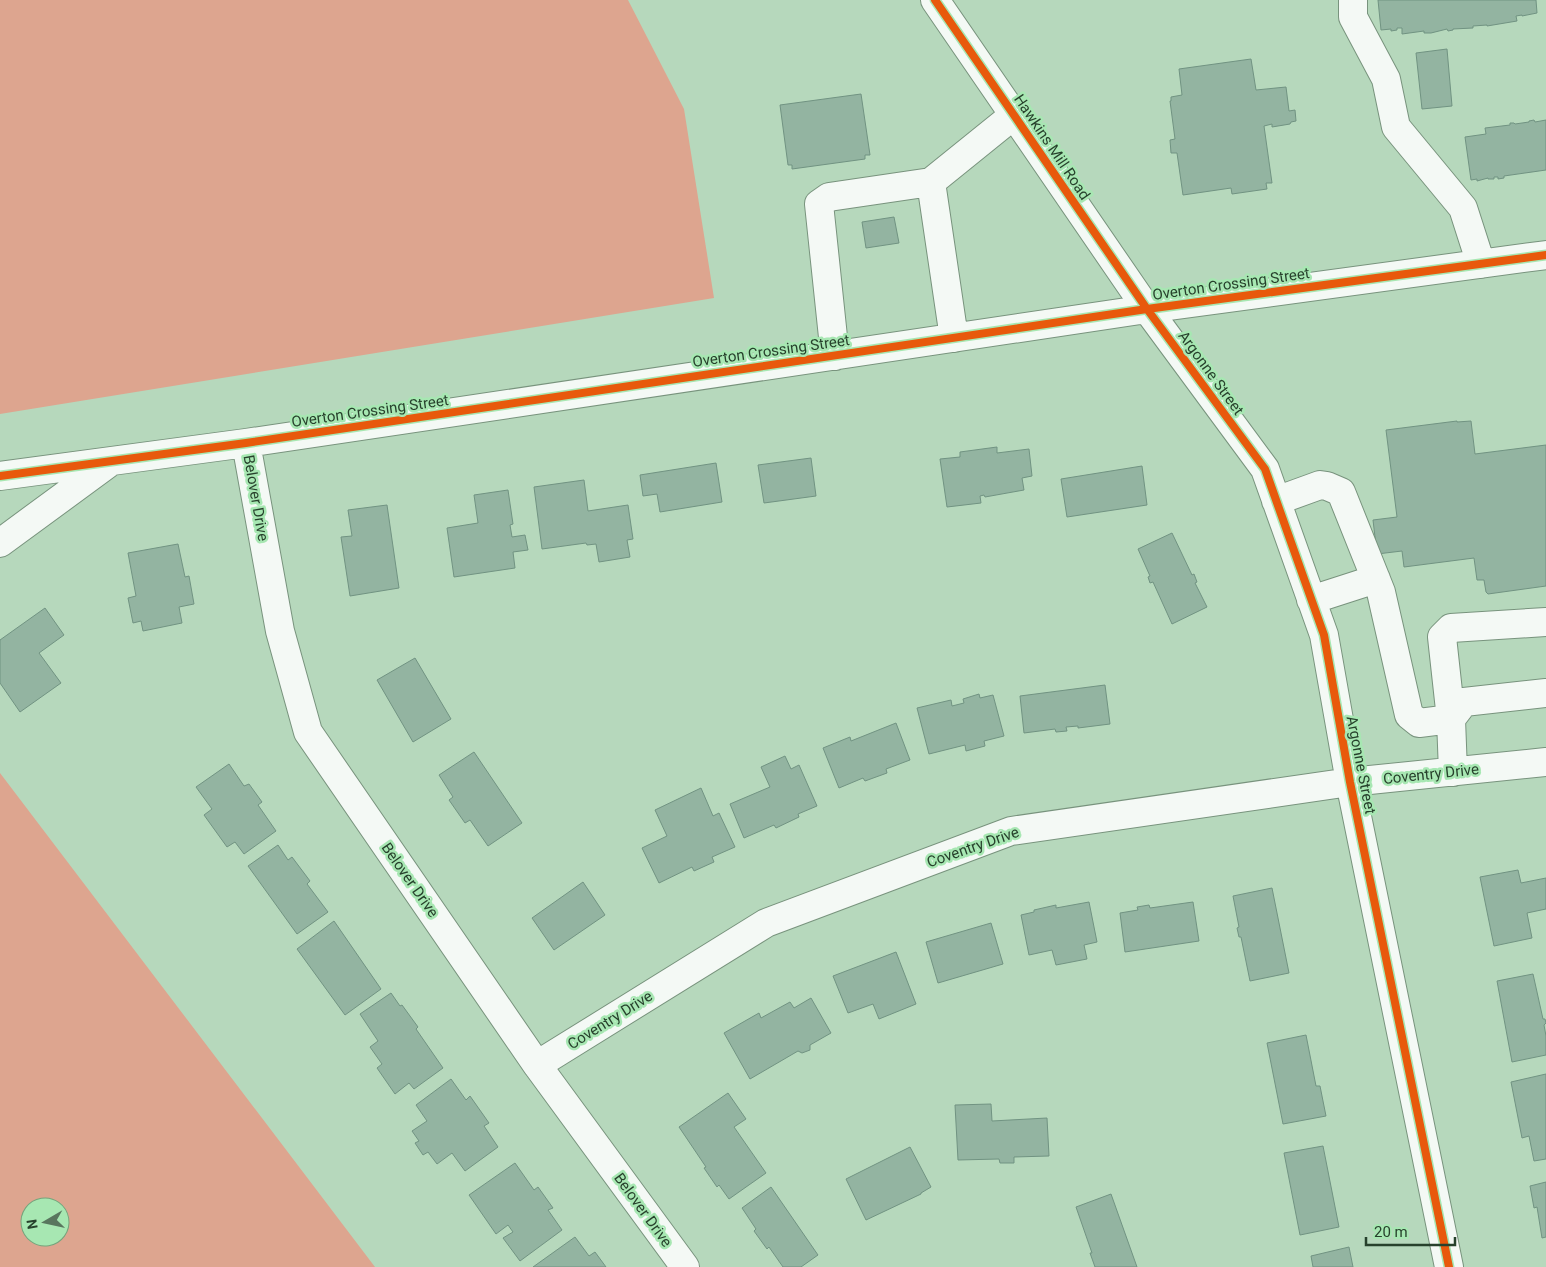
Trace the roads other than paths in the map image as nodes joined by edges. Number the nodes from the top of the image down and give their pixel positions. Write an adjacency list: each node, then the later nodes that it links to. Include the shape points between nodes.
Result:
1 (935, 0): 3 (street, Hawkins Mill Road)
2 (1353, 0): 6 (street, via 1353,17 1386,79 1396,127 1463,208)
3 (1014, 115): 4 (street); 7 (street, Hawkins Mill Road)
4 (931, 182): 8 (street); 9 (street, via 829,197 819,204)
5 (1546, 255): 6 (street, Overton Crossing Street)
6 (1481, 264): 7 (street, Overton Crossing Street)
7 (1147, 309): 8 (street, Overton Crossing Street); 13 (street, Argonne Street, via 1264,469)
8 (954, 338): 9 (street, Overton Crossing Street)
9 (835, 356): 10 (street, Overton Crossing Street)
10 (246, 444): 11 (street, Overton Crossing Street); 23 (street, Belover Drive, via 280,631 308,732)
11 (110, 462): 12 (street, Overton Crossing Street); 14 (street)
12 (0, 476)
13 (1276, 501): 15 (street, via 1320,486 1341,492); 16 (street, Argonne Street)
14 (0, 543)
15 (1376, 578): 16 (street); 19 (street, via 1409,715 1419,723)
16 (1311, 600): 22 (street, Argonne Street, via 1324,635)
17 (1546, 622): 19 (street, via 1451,628 1442,637)
18 (1546, 692): 19 (street, via 1464,702)
19 (1451, 719): 21 (street)
20 (1546, 762): 21 (street, Coventry Drive)
21 (1453, 772): 22 (street, Coventry Drive)
22 (1350, 782): 23 (street, Coventry Drive, via 1011,831 766,923); 25 (street, Argonne Street)
23 (537, 1064): 24 (street, Belover Drive)
24 (685, 1267)
25 (1450, 1267)

